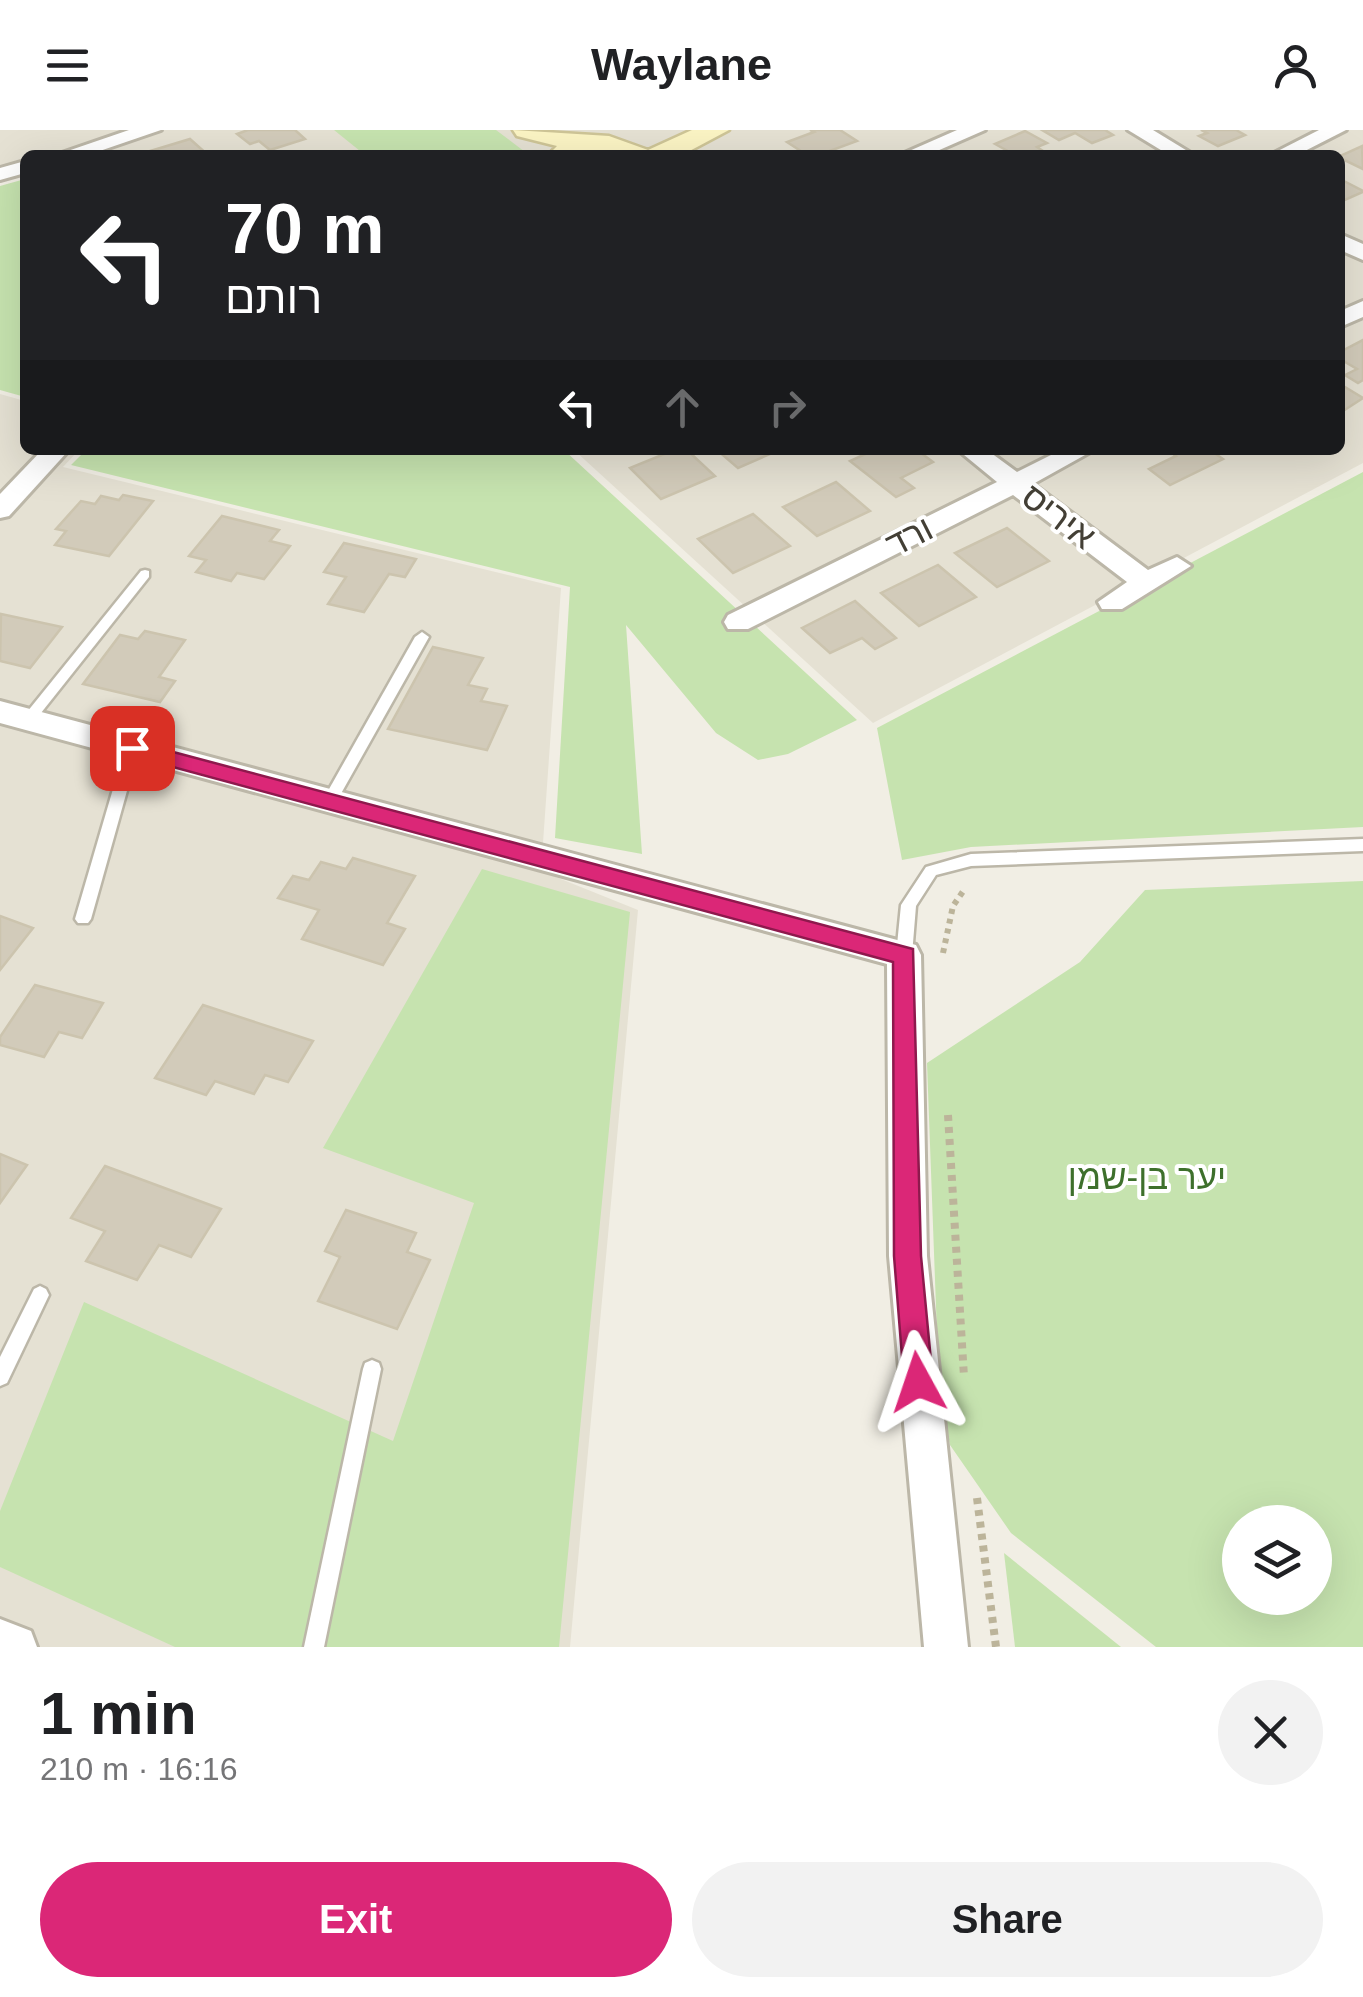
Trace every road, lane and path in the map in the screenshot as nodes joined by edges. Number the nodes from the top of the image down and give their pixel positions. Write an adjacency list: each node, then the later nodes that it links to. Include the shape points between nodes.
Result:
1 (152, 130): 8 (street)
2 (527, 130): 9 (street); 10 (street)
3 (715, 130): 7 (street)
4 (975, 130): 11 (street)
5 (1138, 130): 12 (street)
6 (1336, 130): 13 (street)
7 (669, 149)
8 (83, 150)
9 (547, 150)
10 (573, 150)
11 (923, 150)
12 (1175, 150)
13 (1291, 150)
14 (51, 455): 18 (street)
15 (978, 455): 17 (street, איריס)
16 (1070, 455): 17 (street, ורד)
17 (1015, 483): 21 (street, איריס); 23 (street, ורד)
18 (0, 510)
19 (1177, 566): 21 (street)
20 (145, 574): 25 (lane)
21 (1146, 583): 22 (street)
22 (1112, 602)
23 (738, 622)
24 (422, 636): 27 (lane)
25 (14, 716): 26 (street)
26 (132, 748): 27 (street); 30 (lane)
27 (329, 802): 31 (street)
28 (1363, 845): 31 (lane, via 971,860 931,871 909,905)
29 (976, 884): 31 (path, via 952,906)
30 (83, 919)
31 (923, 960): 41 (street, via 908,1256)
32 (947, 1098): 36 (path)
33 (40, 1295): 35 (lane)
34 (372, 1369): 40 (lane)
35 (0, 1378)
36 (965, 1398)
37 (976, 1494): 42 (path)
38 (0, 1641): 39 (street)
39 (15, 1647)
40 (314, 1647)
41 (946, 1647)
42 (996, 1647)

